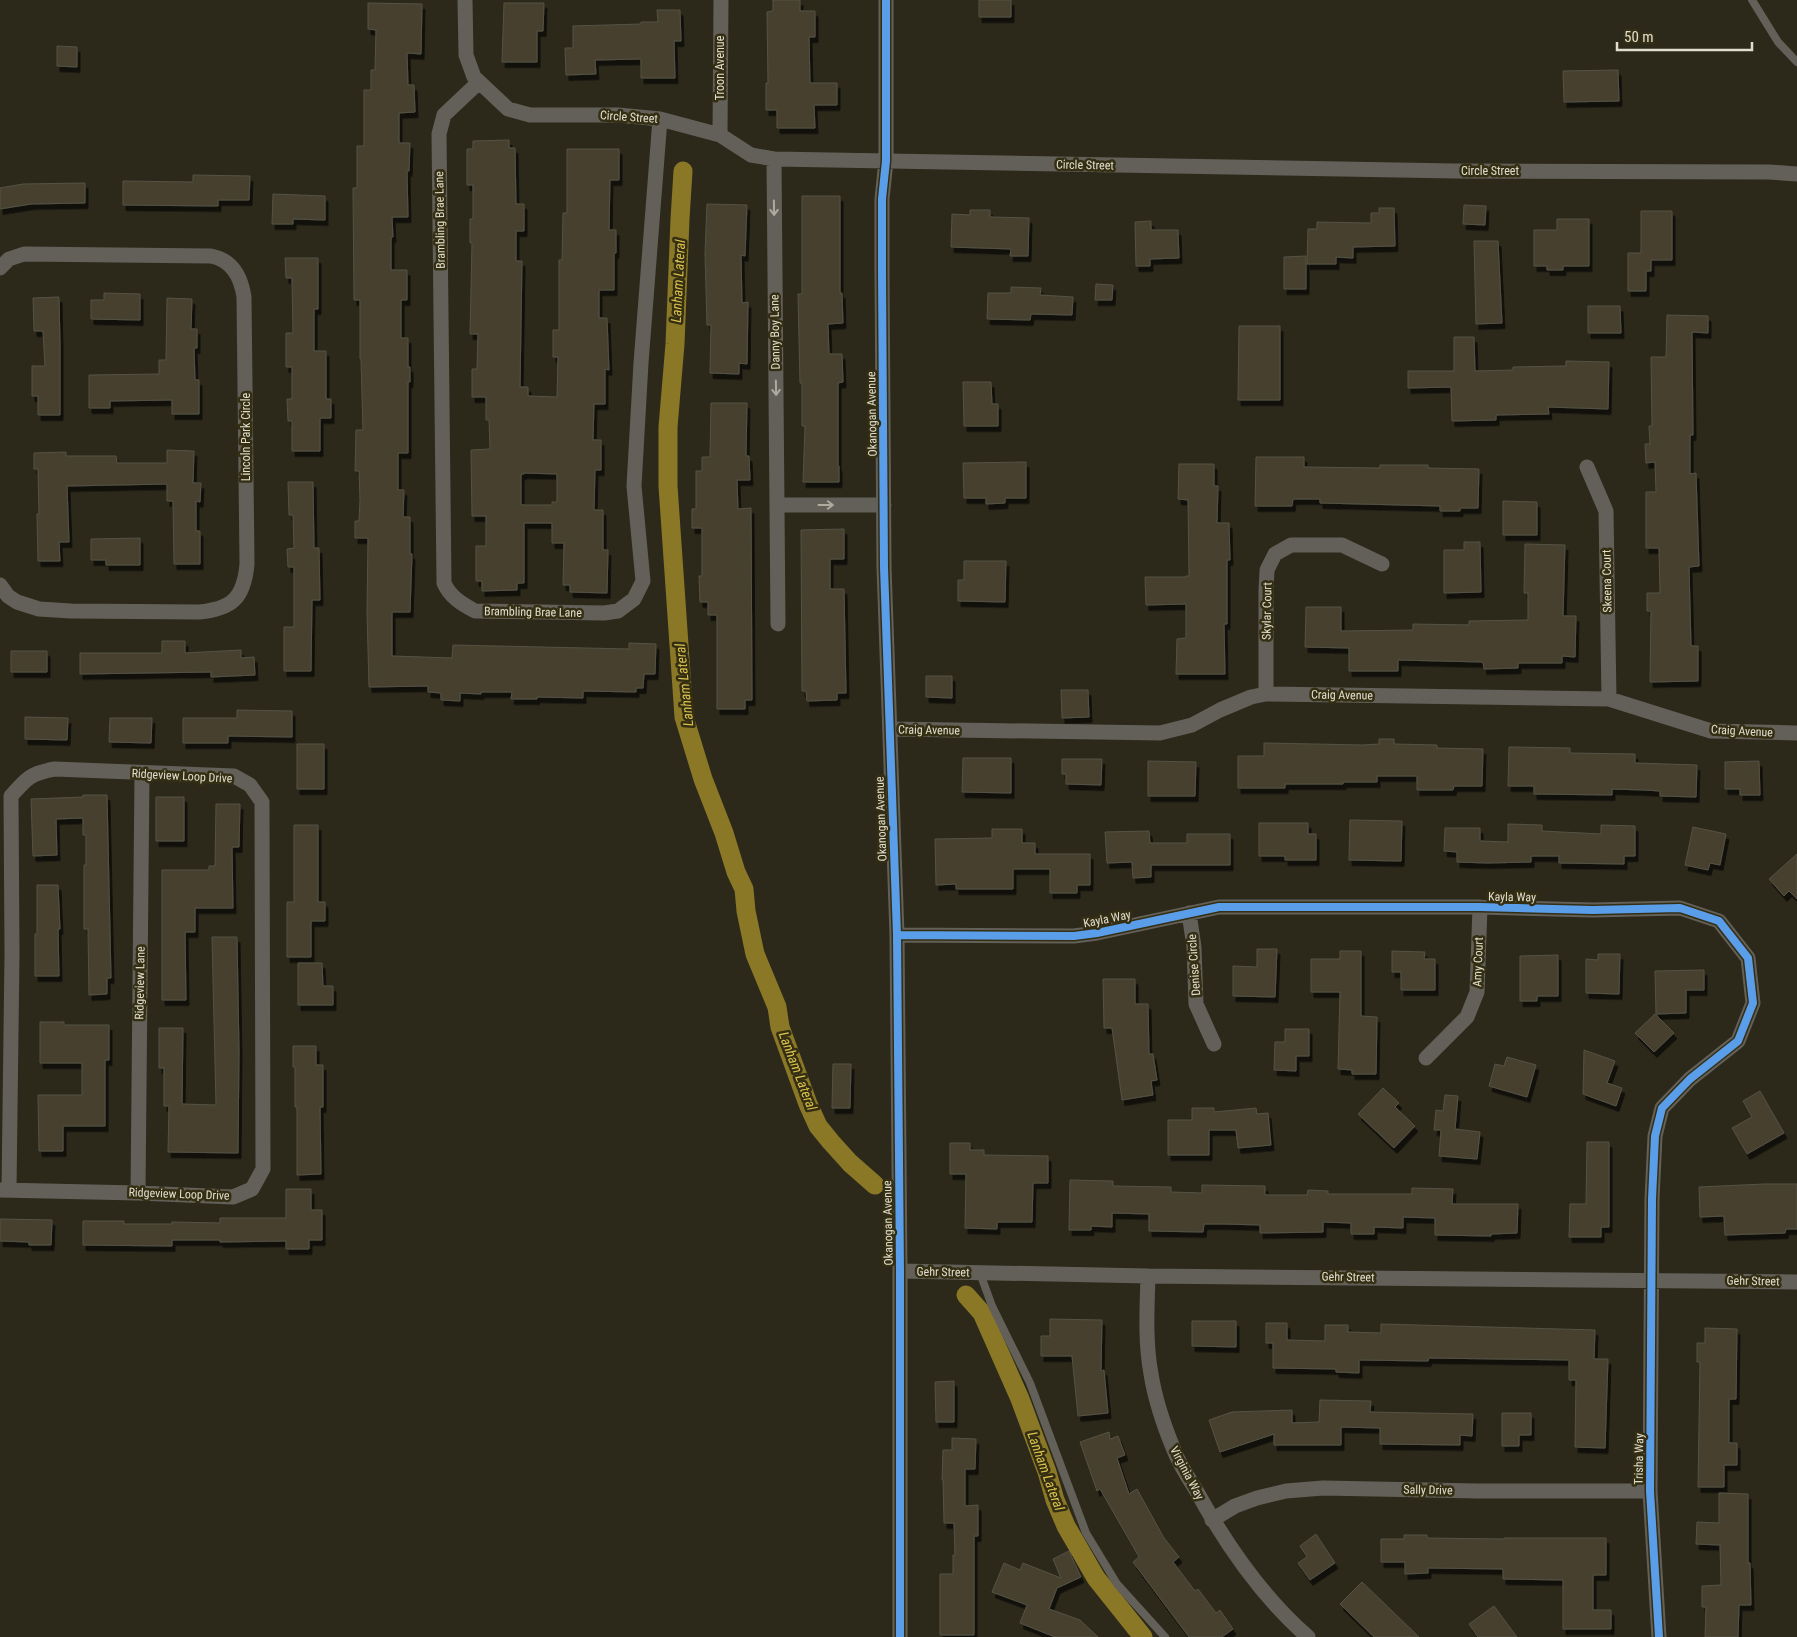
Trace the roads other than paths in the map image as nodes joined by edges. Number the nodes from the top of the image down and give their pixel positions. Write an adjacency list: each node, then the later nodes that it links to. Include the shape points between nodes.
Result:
1 (465, 0): 6 (street, Circle Street, via 466,55)
2 (721, 0): 8 (street, Troon Avenue)
3 (886, 0): 10 (street, Okanogan Avenue)
4 (1752, 0): 5 (lane, via 1778,42)
5 (1797, 62)
6 (479, 82): 7 (street, Circle Street, via 508,108 530,115 618,115); 7 (street, Brambling Brae Lane, via 444,116 439,134 444,583 448,592 475,611 618,611 634,598 643,581 634,486)
7 (660, 119): 8 (street, Circle Street)
8 (720, 135): 9 (street, Circle Street, via 751,155)
9 (774, 159): 10 (street, Circle Street); 14 (street, Danny Boy Lane, one-way to 14)
10 (886, 161): 11 (street, Circle Street); 15 (street, Okanogan Avenue, via 882,208)
11 (1797, 174)
12 (0, 268): 17 (street, Lincoln Park Circle, via 10,259 24,254 211,256 232,267 242,284 244,297 247,564 244,583 229,606 199,612 39,609 17,602)
13 (1588, 467): 20 (street, Skeena Court, via 1606,510)
14 (777, 504): 15 (street, one-way to 15); 18 (street, Danny Boy Lane)
15 (884, 505): 21 (street, Okanogan Avenue)
16 (1382, 564): 19 (street, Skylar Court, via 1342,545 1290,545 1275,554 1267,570)
17 (0, 585)
18 (778, 624)
19 (1266, 694): 20 (street, Craig Avenue); 21 (street, Craig Avenue, via 1220,710 1192,725 1160,733)
20 (1609, 700): 22 (street, Craig Avenue, via 1711,730)
21 (890, 729): 26 (street, Okanogan Avenue)
22 (1797, 733)
23 (142, 774): 27 (street, Ridgeview Loop Drive, via 55,769 38,772 11,796); 31 (street, Ridgeview Lane); 31 (street, Ridgeview Loop Drive, via 234,776 250,785 262,802 263,1169 252,1189 233,1197)
24 (1480, 907): 25 (street, Kayla Way, via 1219,907); 29 (street, Amy Court, via 1477,992 1466,1016); 35 (street, Kayla Way, via 1680,908 1719,921 1748,958 1753,1003 1738,1041 1690,1079 1662,1108 1655,1136)
25 (1189, 913): 26 (street, Kayla Way, via 1074,936); 28 (street, Denise Circle, via 1196,1004)
26 (897, 935): 32 (street, Okanogan Avenue)
27 (6, 954): 30 (street, Ridgeview Loop Drive)
28 (1214, 1044)
29 (1426, 1058)
30 (4, 1190): 31 (street, Ridgeview Loop Drive)
31 (138, 1192)
32 (900, 1271): 33 (street, Gehr Street); 39 (street, Okanogan Avenue)
33 (980, 1273): 34 (street, Gehr Street); 40 (lane, via 992,1306 1030,1383 1086,1533 1117,1584)
34 (1148, 1276): 35 (street, Gehr Street); 38 (street, Virginia Way, via 1147,1340 1151,1374 1174,1452)
35 (1652, 1280): 36 (street, Gehr Street); 37 (street, Trisha Way)
36 (1797, 1282)
37 (1650, 1490): 38 (street, Sally Drive, via 1323,1488 1286,1491 1257,1498); 42 (street, Trisha Way)
38 (1212, 1520): 41 (street, Virginia Way, via 1273,1602)
39 (900, 1637)
40 (1165, 1637)
41 (1308, 1637)
42 (1659, 1637)

